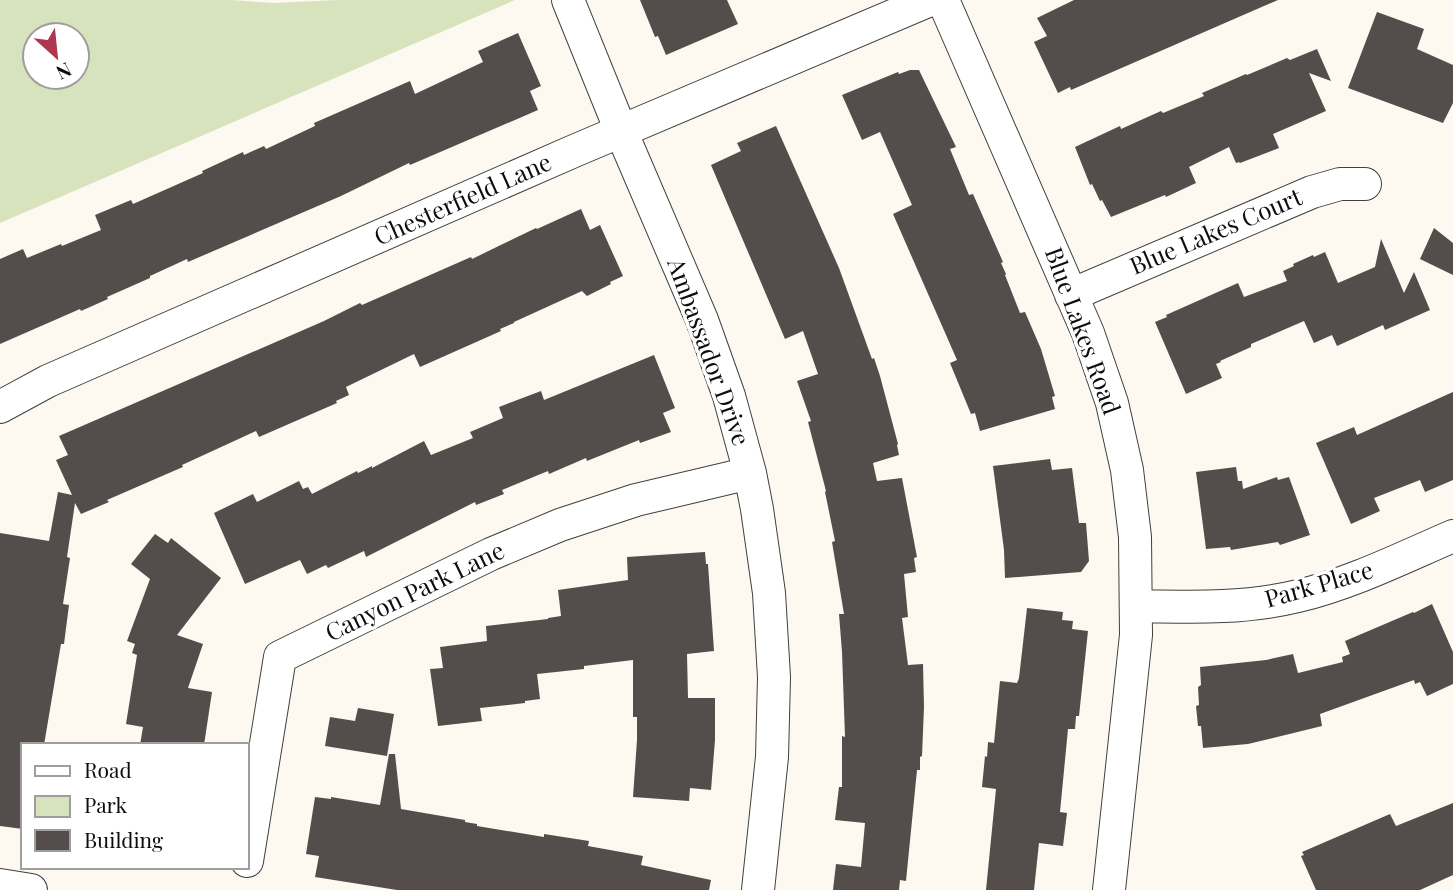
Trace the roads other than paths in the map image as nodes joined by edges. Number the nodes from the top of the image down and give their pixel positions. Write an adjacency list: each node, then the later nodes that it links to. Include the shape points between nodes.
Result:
1 (568, 0): 4 (street, Ambassador Drive)
2 (930, 0): 4 (street, Chesterfield Lane)
3 (943, 0): 6 (street, Blue Lakes Road)
4 (621, 131): 7 (street, Chesterfield Lane, via 48,381); 8 (street, Ambassador Drive, via 702,320)
5 (1365, 184): 6 (street, Blue Lakes Court, via 1340,184 1312,192)
6 (1072, 295): 10 (street, Blue Lakes Road, via 1112,403 1127,470)
7 (0, 407)
8 (750, 473): 11 (street, Canyon Park Lane, via 636,500 560,525 280,657); 16 (street, Ambassador Drive, via 769,593 774,677 772,757)
9 (1453, 536): 10 (street, Park Place, via 1349,582 1296,597 1244,605)
10 (1137, 606): 17 (street, Blue Lakes Road)
11 (248, 856)
12 (246, 869): 15 (street)
13 (0, 885): 14 (street)
14 (31, 890)
15 (242, 890)
16 (758, 890)
17 (1109, 890)

